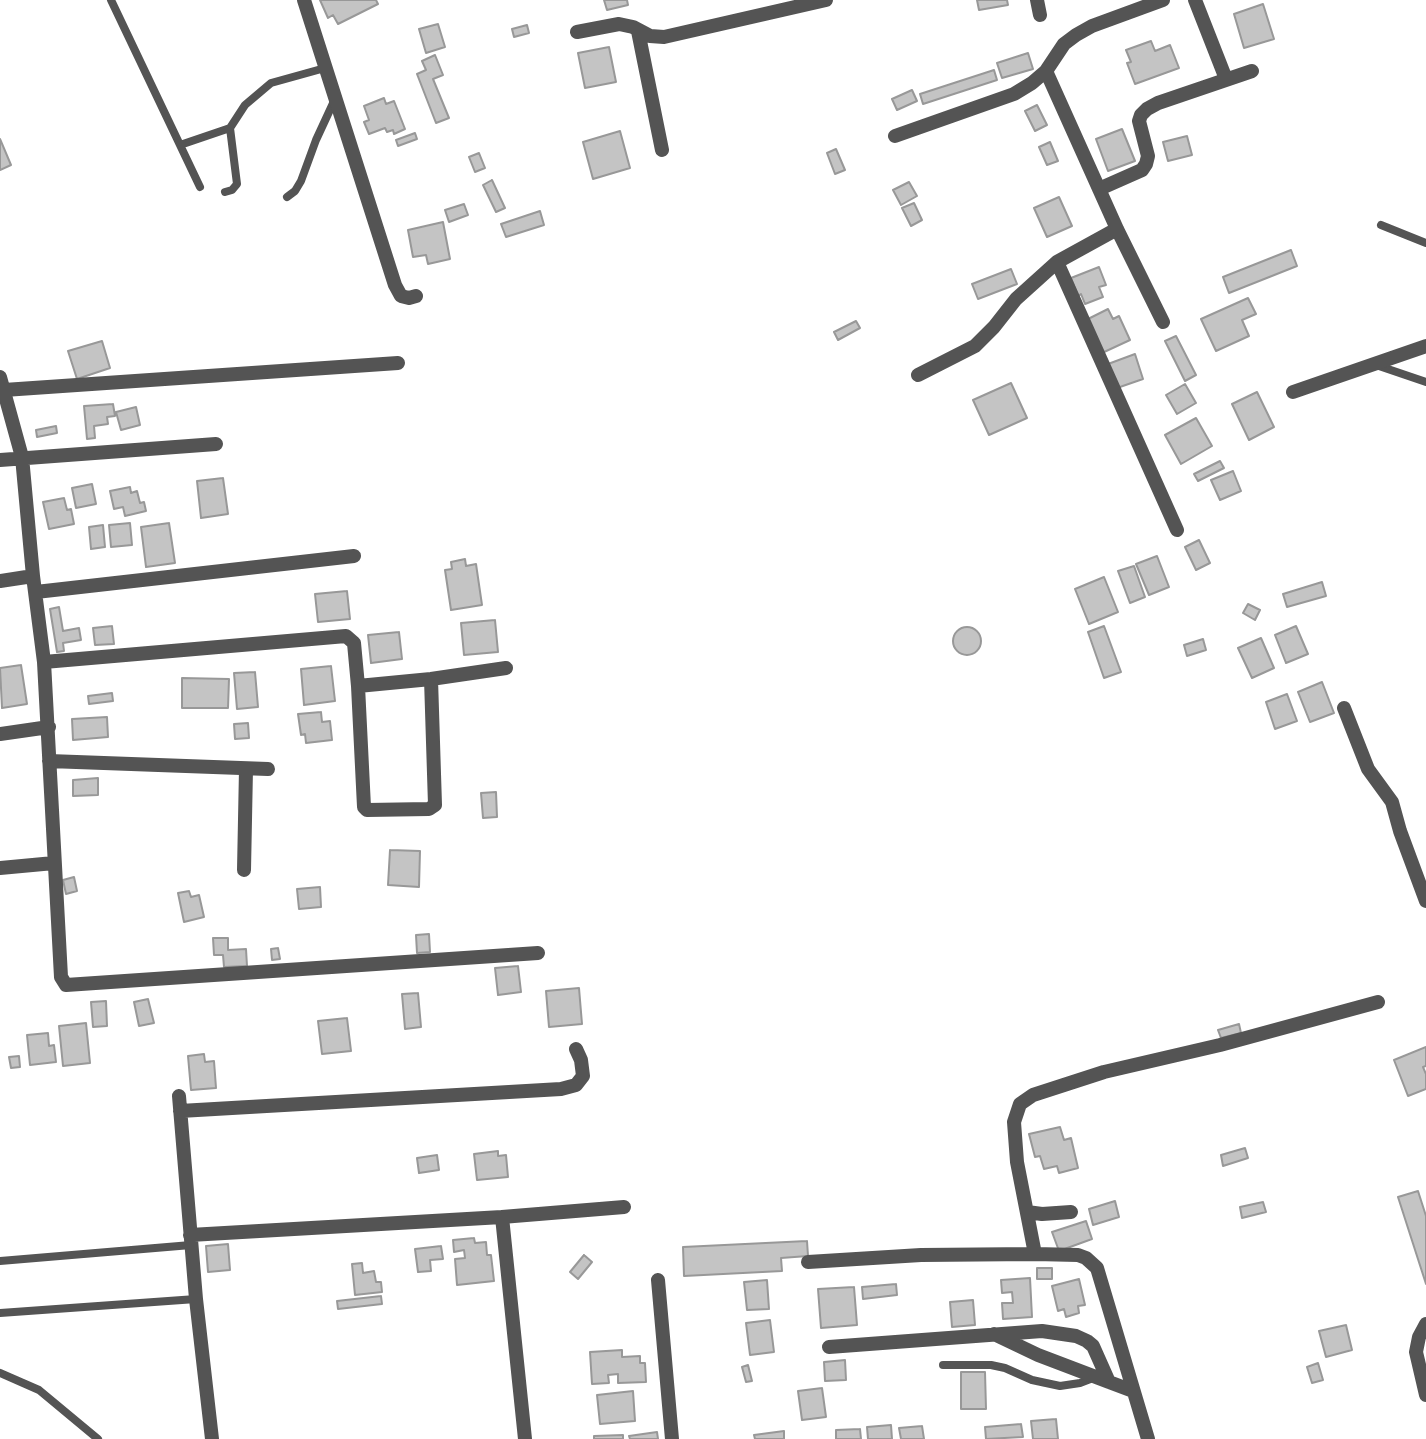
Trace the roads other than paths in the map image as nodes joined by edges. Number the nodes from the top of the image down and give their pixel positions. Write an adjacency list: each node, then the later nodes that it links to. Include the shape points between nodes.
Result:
1 (111, 0): 17 (lane)
2 (304, 0): 10 (street)
3 (826, 0): 8 (street, via 664,37)
4 (1037, 0): 7 (street)
5 (1163, 0): 11 (street, via 1076,35)
6 (1195, 0): 13 (street)
7 (1040, 15)
8 (638, 31): 9 (street, via 619,24); 18 (street)
9 (577, 32)
10 (325, 68): 14 (street); 15 (lane, via 271,83 246,105)
11 (1046, 71): 16 (street, via 1014,94); 20 (street)
12 (1252, 71): 13 (street)
13 (1226, 79): 20 (street, via 1147,109 1139,121 1146,164)
14 (335, 99): 22 (lane, via 301,181); 27 (street, via 395,285 401,296)
15 (230, 128): 17 (lane); 21 (lane, via 237,184)
16 (895, 136)
17 (180, 145): 19 (lane)
18 (662, 150)
19 (200, 187)
20 (1099, 189): 24 (street)
21 (225, 192)
22 (287, 197)
23 (1381, 225): 25 (lane)
24 (1117, 229): 26 (street); 28 (street)
25 (1426, 243)
26 (1057, 262): 32 (street, via 975,346); 39 (street)
27 (416, 296)
28 (1163, 322)
29 (1426, 346): 31 (street)
30 (398, 363): 34 (street)
31 (1374, 364): 33 (lane); 35 (street)
32 (918, 375)
33 (1426, 382)
34 (2, 383): 37 (street)
35 (1293, 392)
36 (216, 444): 37 (street)
37 (22, 457): 38 (street); 41 (street)
38 (0, 460)
39 (1177, 530)
40 (354, 556): 43 (street)
41 (33, 576): 42 (street); 43 (street)
42 (0, 581)
43 (36, 592): 44 (street)
44 (44, 662): 47 (street, via 346,636 354,643); 49 (street)
45 (506, 668): 46 (street)
46 (431, 679): 47 (street); 47 (street, via 435,805 429,809 364,807)
47 (358, 686)
48 (1344, 708): 57 (street, via 1368,769 1392,803)
49 (49, 727): 50 (street); 51 (street)
50 (0, 734)
51 (50, 761): 52 (street); 54 (street)
52 (246, 769): 53 (street); 56 (street)
53 (268, 769)
54 (54, 863): 55 (street); 58 (street, via 61,977 66,985)
55 (0, 868)
56 (244, 870)
57 (1426, 901)
58 (538, 953)
59 (1378, 1002): 62 (street, via 1104,1072 1032,1096 1020,1104 1014,1122)
60 (576, 1049): 65 (street, via 583,1076 576,1085 561,1089 179,1103)
61 (624, 1207): 64 (street)
62 (1027, 1212): 63 (street); 66 (street)
63 (1071, 1212)
64 (502, 1217): 65 (street); 82 (street)
65 (190, 1240): 67 (lane); 70 (street)
66 (1035, 1254): 68 (street); 78 (street, via 1078,1255 1097,1268)
67 (0, 1261)
68 (808, 1262)
69 (658, 1280): 83 (street)
70 (196, 1299): 71 (lane); 81 (street)
71 (0, 1313)
72 (1426, 1324): 79 (street, via 1416,1352)
73 (993, 1334): 74 (street); 77 (street); 77 (street, via 1042,1331 1076,1336 1097,1353)
74 (829, 1347)
75 (943, 1365): 77 (lane, via 991,1365 1060,1386)
76 (0, 1373): 80 (lane, via 39,1390)
77 (1102, 1379): 78 (street)
78 (1133, 1391): 84 (street)
79 (1426, 1395)
80 (98, 1439)
81 (212, 1439)
82 (526, 1439)
83 (672, 1439)
84 (1147, 1439)

